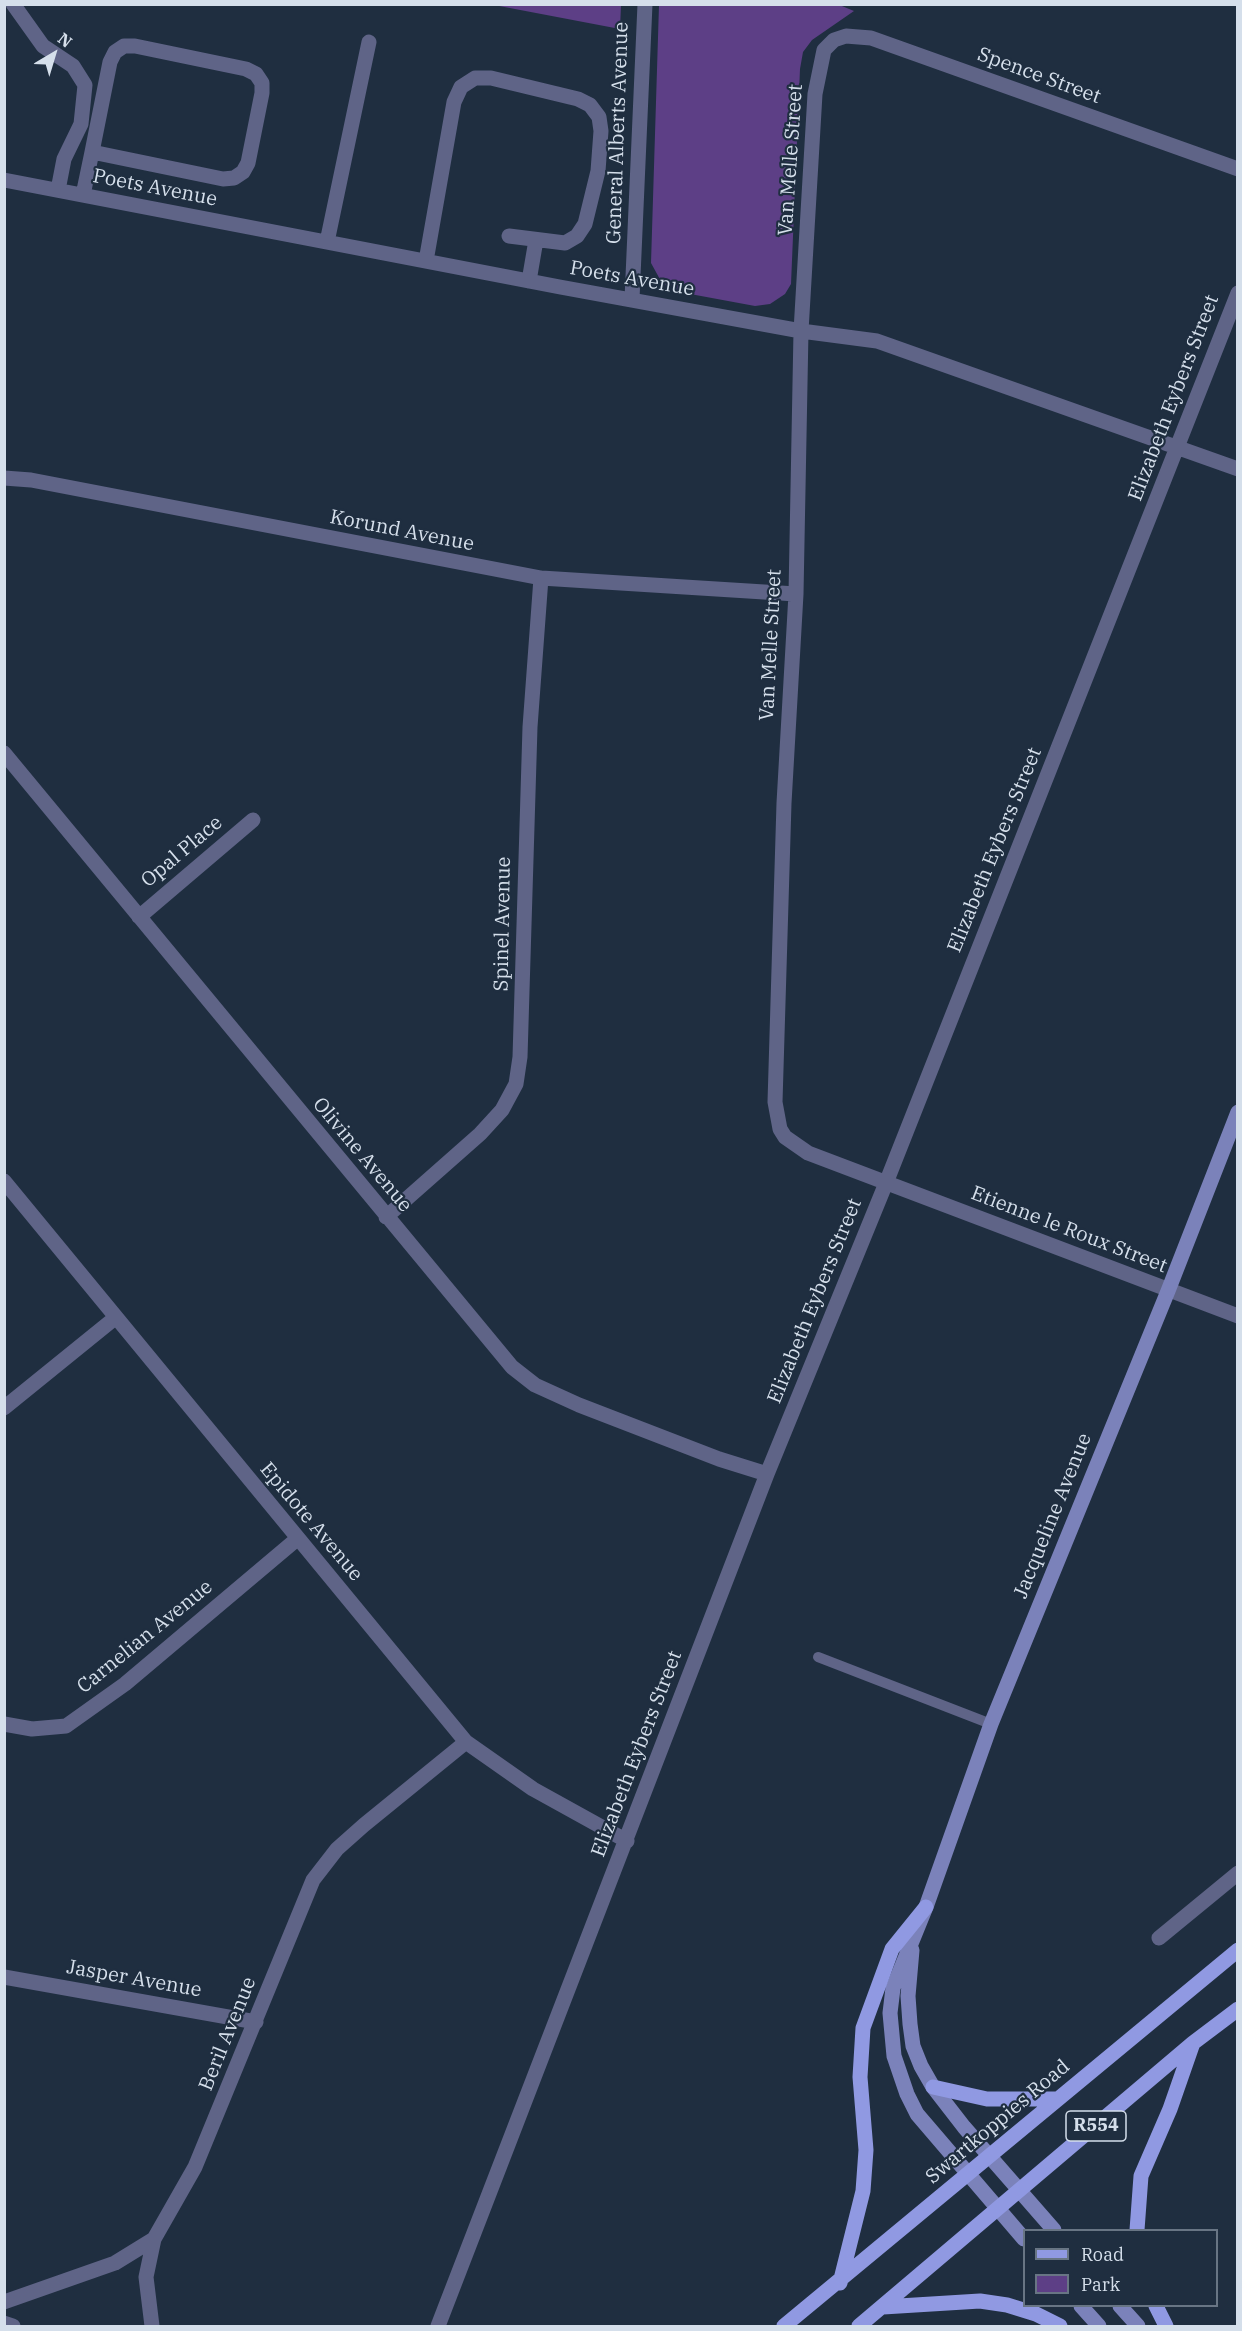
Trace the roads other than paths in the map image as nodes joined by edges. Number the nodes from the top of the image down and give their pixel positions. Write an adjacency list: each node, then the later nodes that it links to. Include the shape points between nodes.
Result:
1 (13, 4): 8 (street, via 43,46 73,66 85,85 81,124 64,159)
2 (645, 4): 16 (street, General Alberts Avenue)
3 (369, 42): 12 (street)
4 (827, 45): 6 (street, Spence Street, via 846,36 871,38); 17 (street, Van Melle Street, via 819,65 815,94)
5 (92, 152): 5 (street, via 110,62 124,46 246,69 262,83 248,162 234,178); 9 (street)
6 (1238, 169)
7 (4, 180): 8 (street, Poets Avenue)
8 (58, 190): 9 (street, Poets Avenue)
9 (83, 195): 12 (street, Poets Avenue)
10 (509, 236): 11 (street)
11 (536, 240): 13 (street, via 565,243 577,236 585,224 598,171 599,117 590,105 578,99 491,78 475,78 461,87 454,102); 14 (street)
12 (327, 242): 13 (street, Poets Avenue)
13 (426, 261): 14 (street, Poets Avenue)
14 (529, 281): 16 (street, Poets Avenue)
15 (1238, 293): 18 (street, Elizabeth Eybers Street)
16 (632, 299): 17 (street, Poets Avenue)
17 (801, 331): 18 (street, Poets Avenue, via 877,341); 22 (street, Van Melle Street)
18 (1178, 447): 19 (street, Poets Avenue); 29 (street, Elizabeth Eybers Street)
19 (1238, 469)
20 (4, 478): 21 (street, Korund Avenue)
21 (541, 578): 22 (street, Korund Avenue); 30 (street, Spinel Avenue, via 530,727 516,1084 502,1110 480,1134)
22 (796, 594): 29 (street, Van Melle Street, via 784,803 776,1110 780,1129 796,1145)
23 (4, 753): 25 (street, Olivine Avenue)
24 (253, 820): 25 (street, Opal Place)
25 (139, 916): 30 (street, Olivine Avenue)
26 (1238, 1112): 27 (street, Jacqueline Avenue)
27 (1233, 1136): 31 (street, Jacqueline Avenue)
28 (4, 1181): 33 (street, Epidote Avenue)
29 (886, 1183): 31 (street, Etienne le Roux Street); 35 (street, Elizabeth Eybers Street)
30 (386, 1217): 35 (street, Olivine Avenue, via 523,1377 579,1405)
31 (1168, 1291): 32 (street, Etienne le Roux Street); 39 (street, Jacqueline Avenue)
32 (1238, 1316)
33 (115, 1318): 34 (street); 36 (street, Epidote Avenue)
34 (4, 1408)
35 (767, 1474): 41 (street, Elizabeth Eybers Street)
36 (297, 1539): 38 (street, Carnelian Avenue, via 125,1684 74,1721 51,1729); 40 (street, Epidote Avenue)
37 (819, 1657): 39 (lane)
38 (4, 1724)
39 (991, 1724): 43 (street, Jacqueline Avenue)
40 (466, 1742): 41 (street, Epidote Avenue, via 533,1789); 49 (street, Beril Avenue, via 364,1825 324,1864 305,1896)
41 (627, 1841): 70 (street, Elizabeth Eybers Street)
42 (1238, 1873): 45 (street)
43 (926, 1907): 44 (street, Jacqueline Avenue); 61 (main road, via 892,1948 864,2028 860,2077 866,2150 864,2181)
44 (913, 1938): 51 (street, Jacqueline Avenue, via 910,2024 913,2046); 54 (street, Jacqueline Avenue, via 893,1988 890,2013 894,2056 917,2114)
45 (1159, 1938)
46 (1238, 1950): 52 (main road, Swartkoppies Road / R554)
47 (4, 1977): 49 (street, Jasper Avenue)
48 (1238, 2009): 50 (main road, R554)
49 (256, 2022): 59 (street, Beril Avenue, via 195,2168)
50 (1193, 2043): 55 (main road, R554); 58 (main road, via 1141,2176)
51 (933, 2087): 52 (main road, via 987,2099); 53 (street, Jacqueline Avenue)
52 (1059, 2099): 53 (main road, Swartkoppies Road / R554)
53 (990, 2155): 54 (main road, Swartkoppies Road / R554); 55 (street, Jacqueline Avenue)
54 (966, 2174): 56 (street, Jacqueline Avenue); 61 (main road, Swartkoppies Road / R554)
55 (1020, 2192): 56 (main road, R554); 57 (street, Jacqueline Avenue)
56 (999, 2209): 60 (street, Jacqueline Avenue); 63 (main road, R554)
57 (1053, 2229)
58 (1137, 2229)
59 (154, 2239): 62 (street, Beril Avenue, via 106,2267); 69 (street, via 146,2277)
60 (1023, 2239)
61 (840, 2283): 71 (main road, Swartkoppies Road / R554)
62 (4, 2302)
63 (883, 2307): 72 (main road, R554); 73 (main road, via 980,2301 1036,2314)
64 (1082, 2307): 74 (street)
65 (1121, 2307): 75 (street)
66 (1156, 2307): 76 (main road)
67 (4, 2324): 68 (street)
68 (13, 2326)
69 (152, 2326)
70 (438, 2326)
71 (784, 2326)
72 (860, 2326)
73 (1060, 2326)
74 (1099, 2326)
75 (1138, 2326)
76 (1166, 2326)

